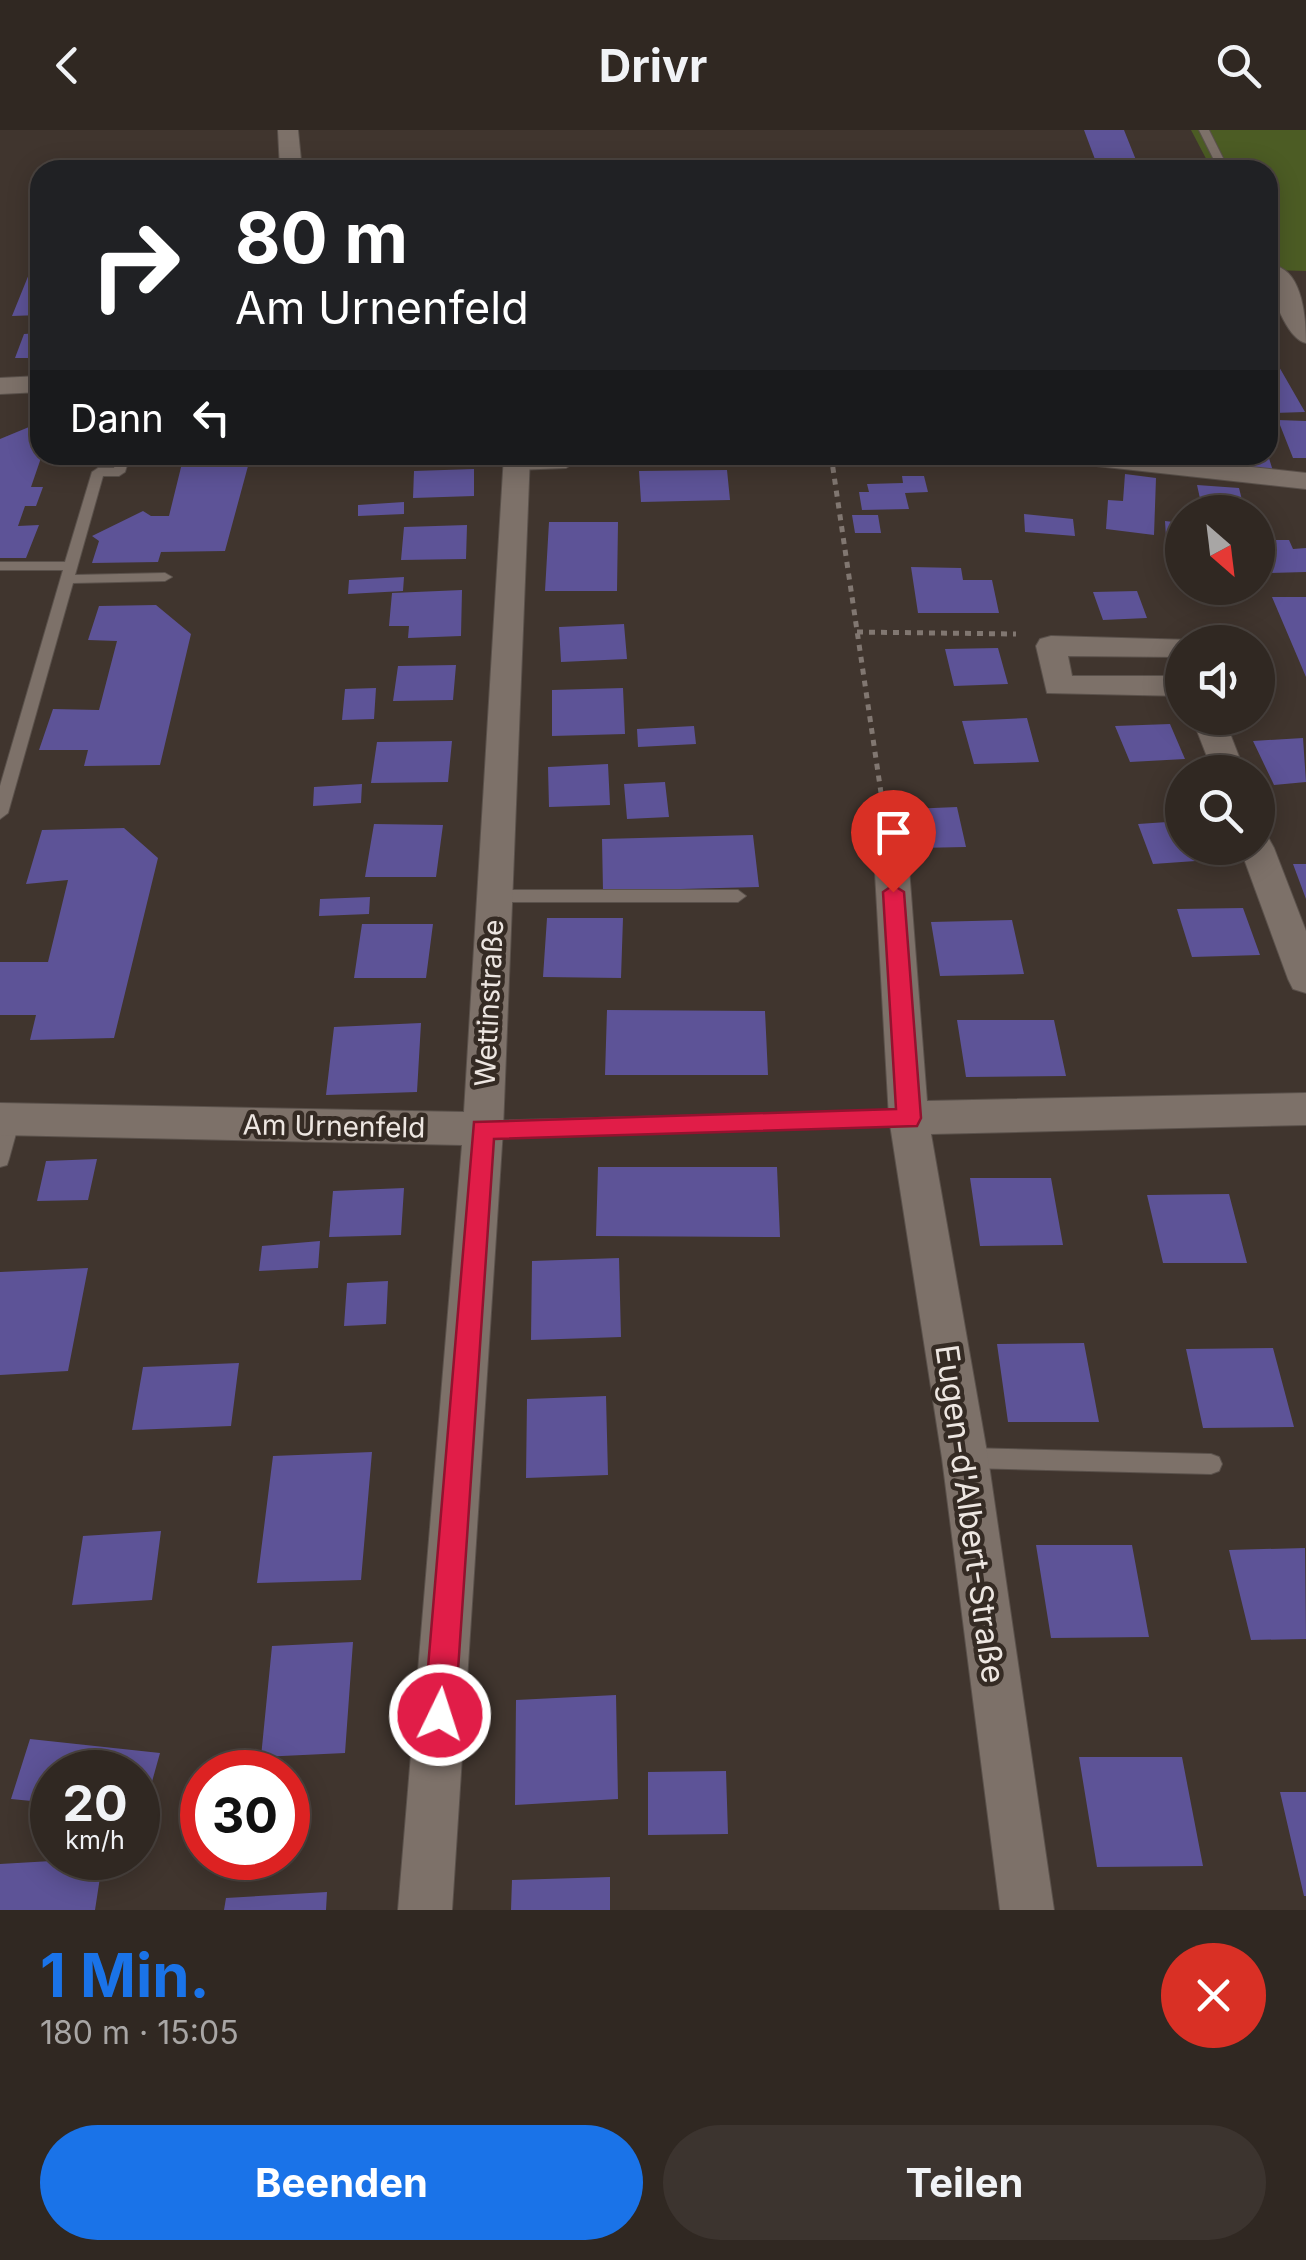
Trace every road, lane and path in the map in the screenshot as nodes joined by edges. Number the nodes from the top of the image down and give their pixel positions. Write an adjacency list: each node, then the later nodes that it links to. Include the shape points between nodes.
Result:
1 (288, 130): 3 (street)
2 (1204, 130): 4 (lane)
3 (290, 160)
4 (1219, 160)
5 (1278, 283): 6 (street)
6 (1306, 336)
7 (30, 384): 8 (street)
8 (0, 386)
9 (120, 465): 15 (lane, via 118,472 98,472)
10 (517, 465): 24 (street, Wettinstraße)
11 (832, 465): 17 (path)
12 (1157, 465): 13 (street)
13 (1306, 482)
14 (0, 566): 15 (lane)
15 (69, 572): 16 (lane); 21 (lane)
16 (165, 577)
17 (857, 632): 18 (path, via 1022,634); 22 (path)
18 (1052, 646): 19 (street); 20 (street, via 1058,686)
19 (1165, 647)
20 (1165, 686)
21 (0, 813)
22 (891, 855): 28 (street, Eugen-d'Albert-Straße)
23 (1263, 865): 26 (street)
24 (495, 896): 25 (lane); 30 (street, Wettinstraße)
25 (738, 896)
26 (1306, 979)
27 (1306, 1109): 28 (street)
28 (909, 1118): 30 (lane, Am Urnenfeld); 32 (street, Eugen-d'Albert-Straße)
29 (5, 1119): 30 (street, Am Urnenfeld); 31 (lane)
30 (483, 1129): 34 (street, Wettinstraße)
31 (0, 1159)
32 (965, 1458): 33 (lane); 35 (street, Eugen-d'Albert-Straße)
33 (1211, 1464)
34 (426, 1910)
35 (1027, 1910)

